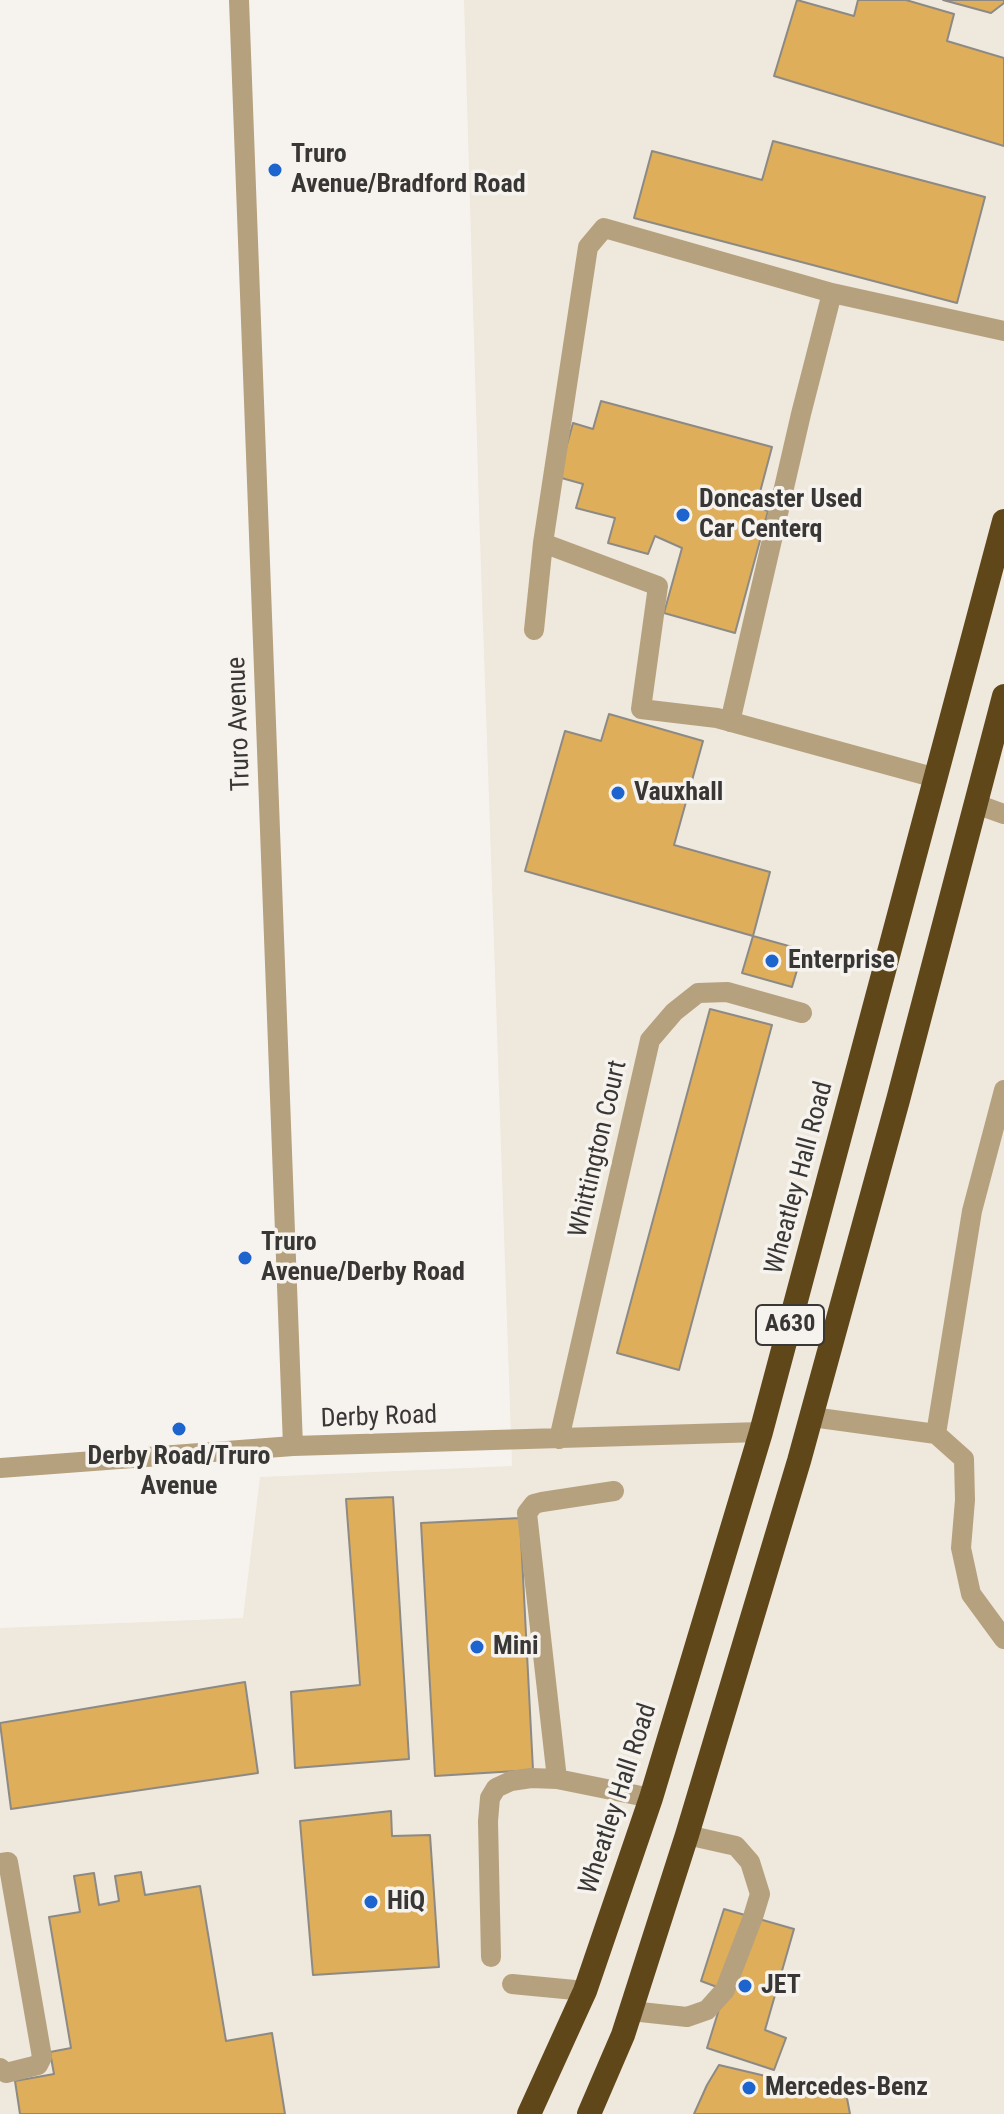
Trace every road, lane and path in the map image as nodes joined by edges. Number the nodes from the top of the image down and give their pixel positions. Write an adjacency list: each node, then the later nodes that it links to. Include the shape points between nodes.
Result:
1 (239, 0): 18 (street, Truro Avenue)
2 (832, 293): 3 (street); 5 (street, via 604,228 588,247); 8 (street)
3 (1004, 331)
4 (1004, 521): 9 (highway, Wheatley Hall Road / A630)
5 (543, 543): 6 (street); 8 (street, via 658,586 641,709)
6 (534, 630)
7 (1004, 696): 10 (highway, A630)
8 (730, 722): 9 (street)
9 (936, 778): 15 (highway, Wheatley Hall Road / A630)
10 (976, 804): 11 (street); 14 (highway, A630)
11 (1004, 814)
12 (802, 1013): 17 (street, Whittington Court, via 727,992 698,993 650,1040)
13 (1004, 1090): 16 (street, via 972,1211)
14 (812, 1417): 16 (street); 24 (highway, A630)
15 (761, 1432): 17 (street, Derby Road); 23 (highway, Wheatley Hall Road / A630)
16 (936, 1434): 21 (street, via 964,1459 961,1548 971,1594)
17 (559, 1439): 18 (street, Derby Road)
18 (293, 1446): 19 (street, Derby Road)
19 (0, 1468)
20 (614, 1491): 22 (street, via 534,1504 527,1513)
21 (1004, 1639)
22 (557, 1779): 23 (street); 26 (street, via 511,1781 490,1798)
23 (651, 1798): 28 (highway, Wheatley Hall Road / A630)
24 (687, 1835): 29 (highway, A630); 29 (street, via 736,1846 750,1862 760,1894 753,1917 725,1990 707,2010 687,2017)
25 (0, 1863): 30 (street, via 8,1862 42,2057 38,2065 6,2073)
26 (491, 1957)
27 (512, 1984): 28 (street)
28 (585, 1991): 31 (highway, Wheatley Hall Road / A630)
29 (631, 2011): 32 (highway, A630)
30 (0, 2068)
31 (529, 2114)
32 (589, 2114)

